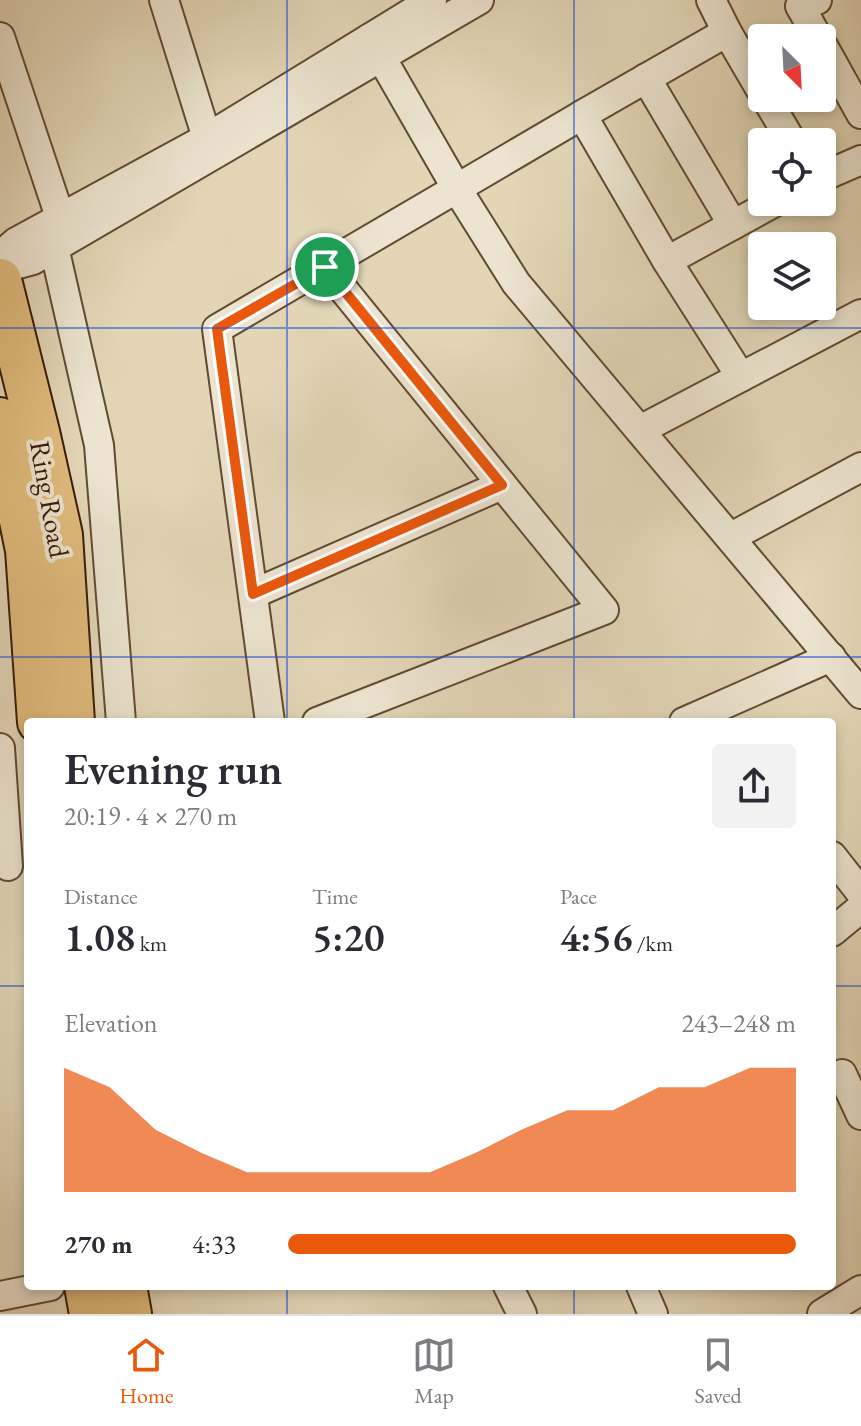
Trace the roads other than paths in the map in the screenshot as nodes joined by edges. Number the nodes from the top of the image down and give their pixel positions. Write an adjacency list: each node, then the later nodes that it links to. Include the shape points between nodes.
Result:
1 (432, 0): 9 (street)
2 (479, 0): 9 (street)
3 (711, 0): 7 (street)
4 (817, 0): 6 (street, via 800,6)
5 (168, 2): 15 (street)
6 (810, 24)
7 (727, 32): 10 (street); 12 (street)
8 (0, 37): 20 (street)
9 (376, 48): 15 (street); 18 (street); 22 (street)
10 (748, 68)
11 (836, 69): 13 (street)
12 (646, 78): 14 (street); 21 (street)
13 (861, 114)
14 (582, 115): 18 (street); 24 (street)
15 (207, 138): 20 (street)
16 (861, 160): 17 (street)
17 (836, 171)
18 (457, 189): 25 (street); 31 (street, via 516,283)
19 (749, 216): 21 (street)
20 (60, 217): 23 (street)
21 (733, 225): 24 (street)
22 (54, 247): 26 (street, via 33,260); 41 (street, via 99,445)
23 (0, 256)
24 (667, 261): 29 (street)
25 (325, 267): 33 (street); 35 (street, via 217,329)
26 (0, 269)
27 (0, 280): 40 (highway, Ring Road, via 61,535)
28 (861, 314): 29 (street)
29 (741, 377): 31 (street)
30 (0, 419): 39 (highway, Ring Road, via 27,550)
31 (640, 430): 34 (street)
32 (861, 467): 34 (street)
33 (502, 485): 35 (street); 43 (street, via 604,610)
34 (731, 537): 36 (street)
35 (253, 594): 42 (street)
36 (831, 657): 37 (street); 38 (street)
37 (861, 694)
38 (723, 715)
39 (39, 718)
40 (73, 718)
41 (121, 718)
42 (269, 718)
43 (327, 718)
44 (0, 748): 46 (street)
45 (836, 861): 47 (street)
46 (8, 866)
47 (861, 893)
48 (861, 908): 49 (street)
49 (836, 929)
50 (845, 1072): 51 (street)
51 (861, 1115)
52 (30, 1290): 58 (street)
53 (87, 1290): 59 (highway)
54 (126, 1290): 60 (highway)
55 (510, 1290): 61 (street)
56 (643, 1290): 62 (street)
57 (861, 1290): 63 (street)
58 (0, 1296)
59 (91, 1314)
60 (130, 1314)
61 (522, 1314)
62 (653, 1314)
63 (822, 1314)

